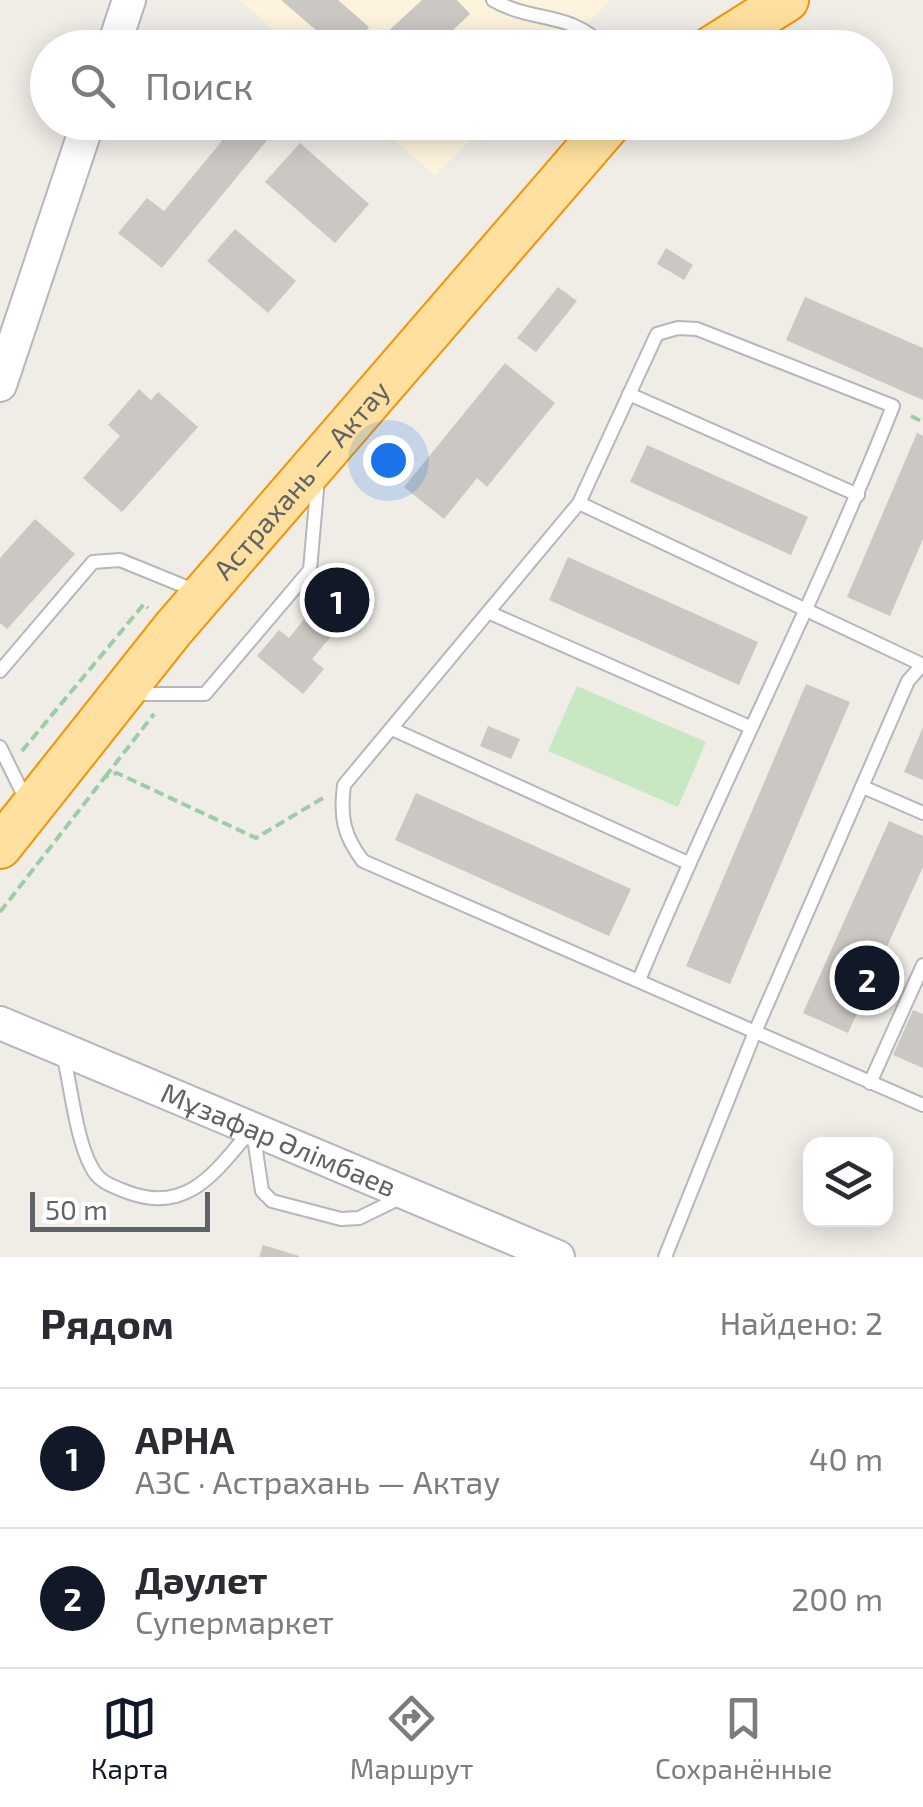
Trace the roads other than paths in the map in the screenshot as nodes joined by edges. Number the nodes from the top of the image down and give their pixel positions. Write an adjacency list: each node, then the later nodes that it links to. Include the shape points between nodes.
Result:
1 (129, 0): 4 (street)
2 (493, 0): 5 (lane)
3 (788, 0): 6 (highway)
4 (119, 30)
5 (589, 30)
6 (740, 30)
7 (82, 140): 9 (street)
8 (595, 140): 11 (highway, Астрахань — Актау)
9 (0, 385)
10 (629, 394): 12 (lane); 12 (lane, via 657,334 678,328 697,329 894,406); 13 (lane)
11 (320, 458): 14 (highway, Астрахань — Актау); 19 (lane, via 310,570 205,694)
12 (858, 496): 15 (lane)
13 (579, 503): 15 (lane); 16 (lane)
14 (204, 593): 18 (lane, via 120,560 93,562); 19 (highway, Астрахань — Актау)
15 (808, 608): 17 (lane); 20 (lane)
16 (490, 613): 20 (lane); 21 (lane)
17 (923, 664): 23 (lane, via 908,681)
18 (0, 671)
19 (122, 694): 24 (highway, Астрахань — Актау)
20 (750, 727): 27 (lane)
21 (392, 729): 27 (lane); 29 (lane, via 344,784 347,840 363,860)
22 (0, 747): 24 (lane)
23 (863, 786): 25 (lane); 31 (lane)
24 (30, 808): 26 (highway, Астрахань — Актау)
25 (923, 813)
26 (0, 847)
27 (688, 862): 29 (lane)
28 (923, 966): 33 (lane)
29 (639, 980): 31 (lane)
30 (0, 1023): 32 (street, Мұзафар Әлімбаев)
31 (755, 1032): 33 (lane); 38 (lane)
32 (62, 1047): 35 (street, Мұзафар Әлімбаев); 35 (lane, via 90,1166 104,1183 149,1200 176,1196 204,1184)
33 (870, 1083): 34 (lane)
34 (923, 1105)
35 (252, 1129): 36 (street, Мұзафар Әлімбаев); 36 (lane, via 262,1191 272,1202 341,1219 358,1218)
36 (408, 1194): 37 (street, Мұзафар Әлімбаев)
37 (558, 1257)
38 (666, 1257)

